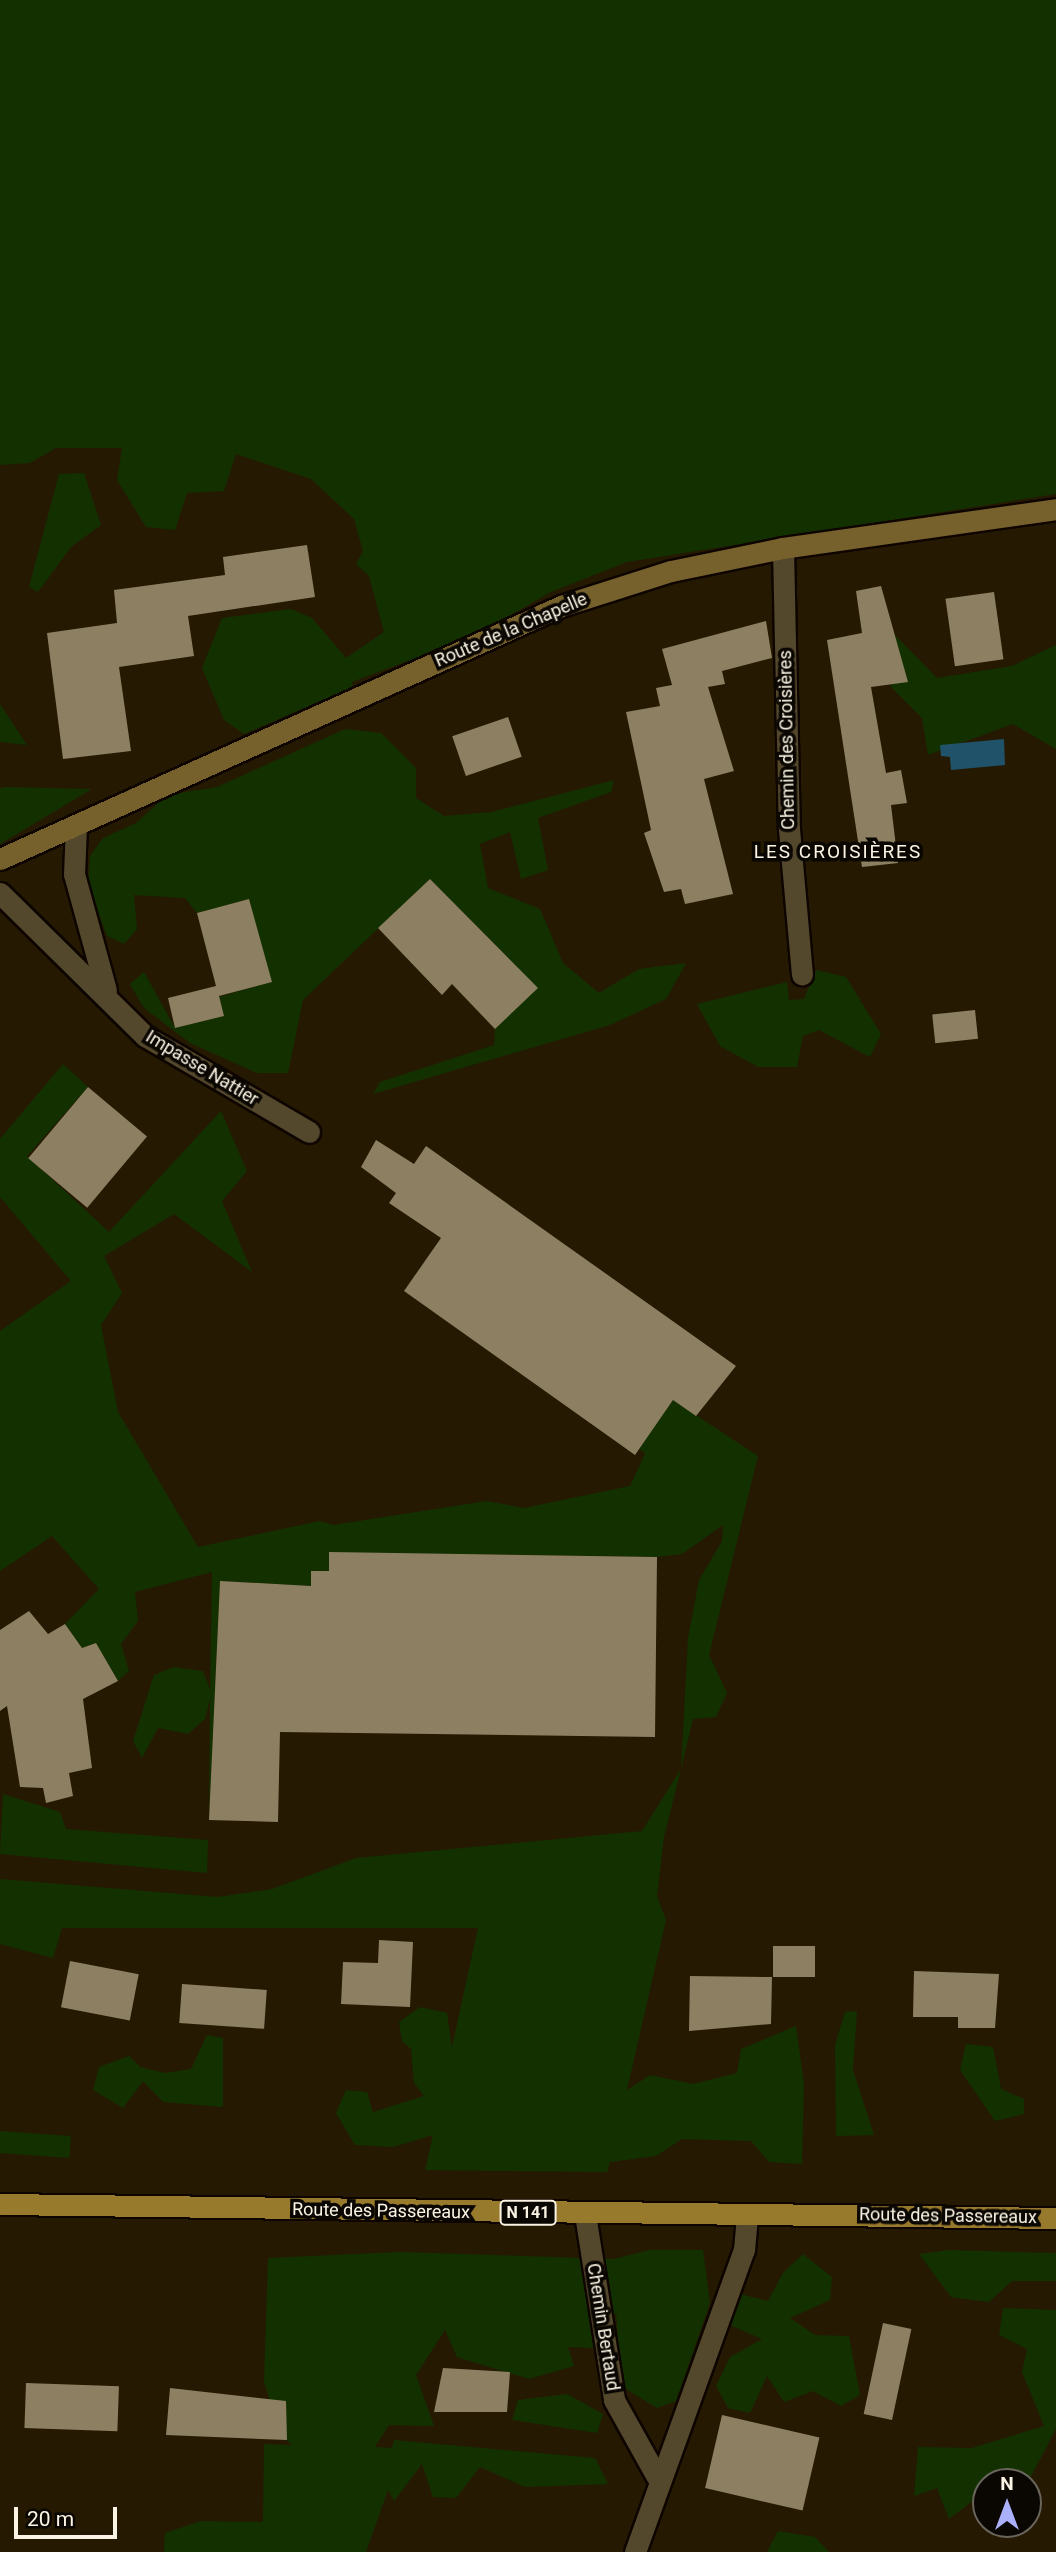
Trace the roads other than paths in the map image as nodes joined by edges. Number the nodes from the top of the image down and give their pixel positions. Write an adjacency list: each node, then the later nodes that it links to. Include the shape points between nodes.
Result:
1 (1056, 509): 2 (main road, Route de la Chapelle)
2 (783, 548): 3 (main road, Route de la Chapelle, via 671,570 561,606); 6 (street, Chemin des Croisières, via 789,829)
3 (76, 825): 4 (main road, Route de la Chapelle); 7 (street, Impasse Nattier, via 74,874)
4 (0, 859)
5 (0, 892): 7 (street, Impasse Nattier)
6 (802, 974)
7 (107, 992): 8 (street, Impasse Nattier, via 145,1036)
8 (309, 1132)
9 (0, 2204): 10 (main road, Route des Passereaux / N 141)
10 (585, 2214): 11 (main road, Route des Passereaux / N 141); 13 (street, Chemin Bertaud, via 614,2400)
11 (747, 2216): 12 (main road, Route des Passereaux / N 141); 13 (street, via 744,2250)
12 (1056, 2218)
13 (657, 2477): 14 (street)
14 (635, 2552)

